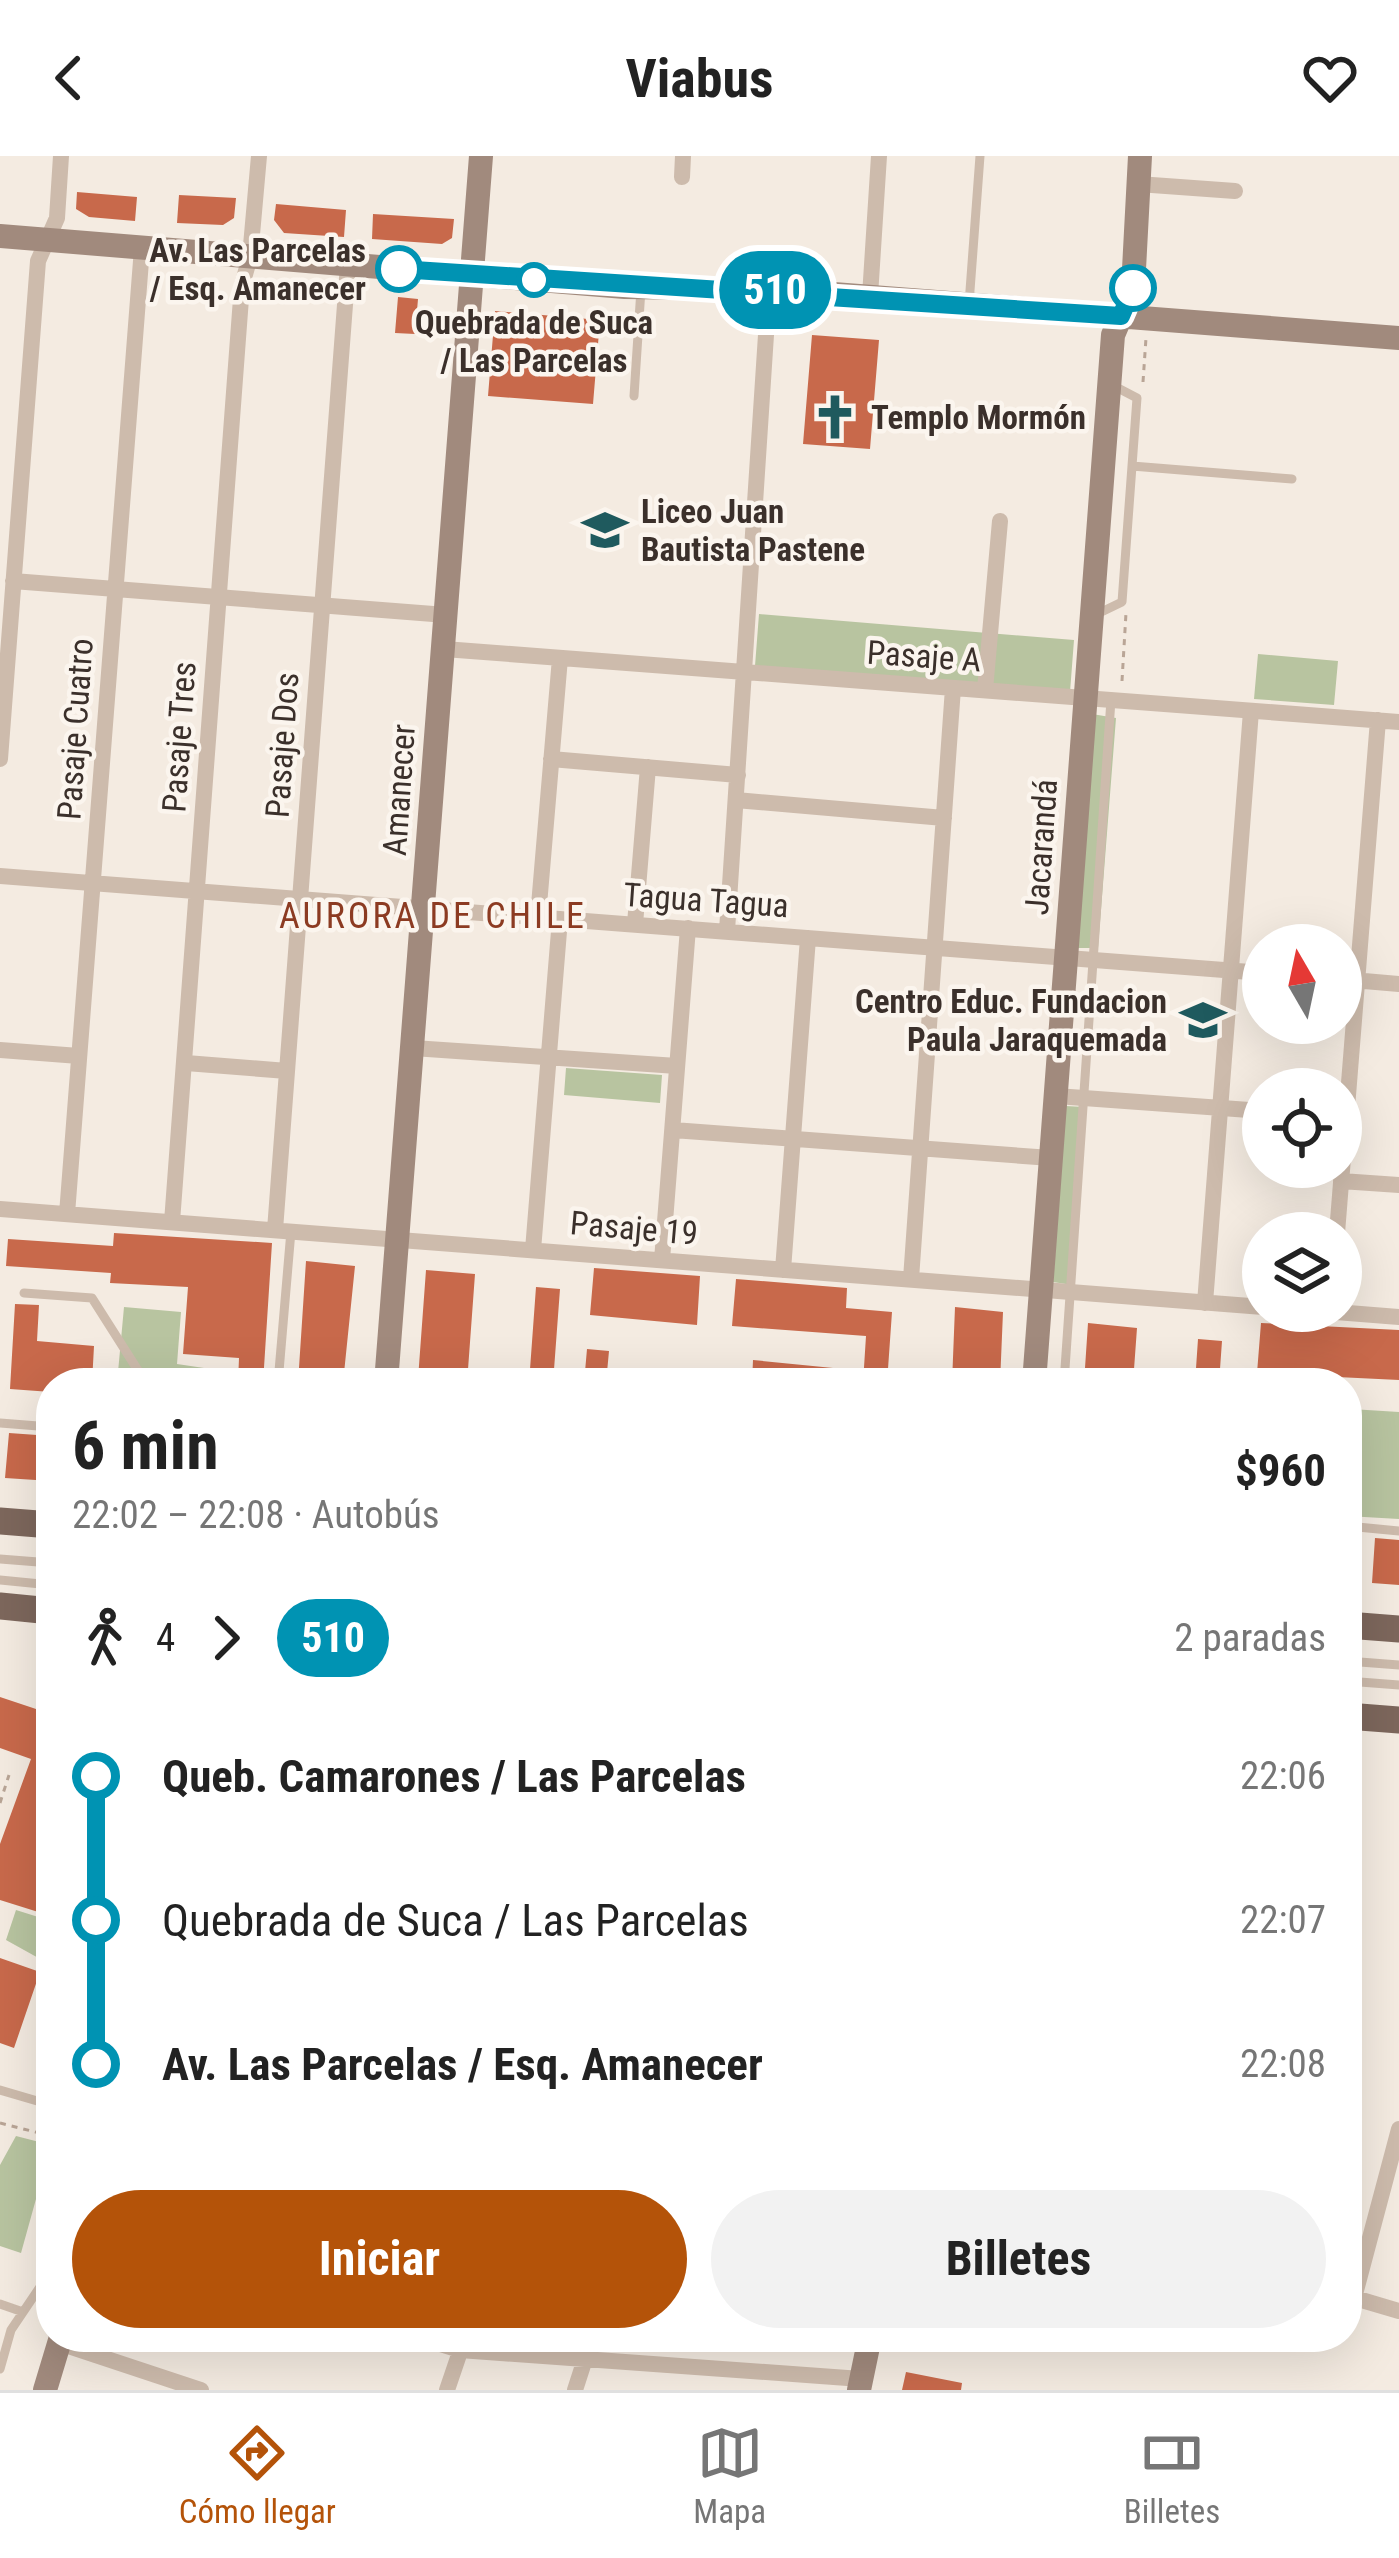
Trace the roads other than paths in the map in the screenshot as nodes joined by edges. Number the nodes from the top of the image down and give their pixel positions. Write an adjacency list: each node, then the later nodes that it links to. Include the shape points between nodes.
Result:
1 (61, 156): 12 (street)
2 (259, 156): 14 (street, Pasaje Tres)
3 (481, 156): 16 (street, Amanecer)
4 (683, 156): 8 (street)
5 (879, 156): 19 (street)
6 (980, 156): 20 (lane)
7 (1140, 156): 9 (street, Jacarandá)
8 (682, 177)
9 (1138, 184): 10 (street); 21 (street, Jacarandá, via 1133,288)
10 (1235, 191)
11 (0, 236): 12 (street)
12 (48, 240): 13 (street); 28 (street, via 38,260)
13 (142, 248): 14 (street); 29 (street, Pasaje Cuatro)
14 (250, 256): 15 (street); 30 (street, Pasaje Tres)
15 (348, 265): 16 (street); 31 (street, Pasaje Dos)
16 (473, 275): 17 (street); 32 (street, Amanecer)
17 (641, 289): 18 (street); 24 (lane)
18 (769, 289): 19 (street); 37 (street)
19 (870, 296): 20 (street)
20 (969, 304): 21 (street)
21 (1121, 316): 22 (street); 23 (street, Jacarandá)
22 (1399, 338)
23 (1109, 384): 25 (lane, via 1137,398); 33 (street, Jacarandá)
24 (634, 396)
25 (1132, 466): 26 (lane); 33 (lane, via 1122,602)
26 (1292, 478)
27 (1000, 521): 39 (street)
28 (13, 581): 29 (street); 36 (street)
29 (116, 590): 30 (street); 52 (street, Pasaje Cuatro)
30 (219, 597): 31 (street); 53 (street, Pasaje Tres)
31 (322, 605): 32 (street); 54 (street, Pasaje Dos)
32 (446, 615): 34 (street, Amanecer)
33 (1090, 618): 40 (street, Jacarandá)
34 (444, 649): 35 (street, Pasaje A); 55 (street, Amanecer)
35 (560, 658): 37 (street, Pasaje A); 46 (street)
36 (3, 672): 45 (street)
37 (745, 672): 38 (street, Pasaje A); 48 (street)
38 (953, 688): 39 (street, Pasaje A); 50 (street)
39 (985, 690): 40 (street, Pasaje A)
40 (1083, 698): 41 (street, Pasaje A); 64 (street, Jacarandá)
41 (1111, 700): 42 (street, Pasaje A); 64 (lane)
42 (1251, 710): 43 (street, Pasaje A); 65 (street)
43 (1378, 720): 44 (street, Pasaje A); 59 (street)
44 (1399, 722)
45 (0, 759)
46 (551, 759): 47 (street); 56 (street)
47 (648, 767): 48 (street); 58 (street)
48 (738, 775): 49 (street)
49 (736, 800): 50 (street); 61 (street)
50 (944, 818): 63 (street)
51 (0, 876): 52 (street, Tagua Tagua)
52 (93, 883): 53 (street, Tagua Tagua); 71 (street, Pasaje Cuatro)
53 (197, 891): 54 (street, Tagua Tagua); 73 (street, Pasaje Tres)
54 (300, 898): 55 (street, Tagua Tagua); 75 (street, Pasaje Dos)
55 (423, 908): 56 (street, Tagua Tagua); 69 (street, Amanecer)
56 (538, 917): 57 (street, Tagua Tagua)
57 (560, 919): 58 (street, Tagua Tagua); 72 (street)
58 (635, 924): 60 (street, Tagua Tagua)
59 (1355, 924)
60 (688, 928): 61 (street, Tagua Tagua); 74 (street)
61 (727, 932): 62 (street, Tagua Tagua)
62 (808, 938): 63 (street, Tagua Tagua); 81 (street)
63 (934, 948): 64 (street, Tagua Tagua); 82 (street)
64 (1080, 959): 65 (street, Tagua Tagua); 76 (street, Jacarandá); 77 (lane)
65 (1231, 971): 66 (street, Tagua Tagua); 78 (street)
66 (1242, 972)
67 (1362, 981): 68 (street)
68 (1399, 984)
69 (412, 1048): 72 (street); 90 (street, Amanecer)
70 (0, 1050): 71 (street)
71 (79, 1056): 87 (street, Pasaje Cuatro)
72 (549, 1057): 74 (street); 91 (street)
73 (186, 1063): 75 (street); 88 (street, Pasaje Tres)
74 (677, 1066): 80 (street)
75 (287, 1071): 89 (street, Pasaje Dos)
76 (1056, 1096): 77 (street); 83 (street, Jacarandá)
77 (1083, 1098): 78 (street); 96 (lane)
78 (1220, 1108): 79 (street); 98 (street)
79 (1242, 1110)
80 (673, 1130): 81 (street); 92 (street)
81 (793, 1139): 82 (street); 93 (street)
82 (920, 1148): 83 (street); 94 (street)
83 (1051, 1158): 95 (street, Jacarandá)
84 (1362, 1182): 85 (street)
85 (1399, 1185)
86 (0, 1209): 87 (street, Pasaje 19)
87 (67, 1214): 88 (street, Pasaje 19)
88 (172, 1222): 89 (street, Pasaje 19)
89 (283, 1231): 90 (street, Pasaje 19); 103 (lane)
90 (398, 1239): 91 (street, Pasaje 19); 104 (street, Amanecer)
91 (533, 1250): 92 (street, Pasaje 19)
92 (662, 1260): 93 (street, Pasaje 19)
93 (783, 1270): 94 (street, Pasaje 19)
94 (911, 1279): 95 (street, Pasaje 19)
95 (1042, 1289): 96 (street, Pasaje 19); 105 (street, Jacarandá)
96 (1070, 1292): 98 (street, Pasaje 19); 106 (lane)
97 (25, 1293): 102 (lane, via 92,1298)
98 (1205, 1303): 99 (street, Pasaje 19)
99 (1242, 1306)
100 (1362, 1314): 101 (street)
101 (1399, 1317)
102 (136, 1368)
103 (278, 1368)
104 (387, 1368)
105 (1035, 1368)
106 (1065, 1368)
107 (0, 1424): 108 (lane)
108 (36, 1426)
109 (0, 1521): 110 (main road)
110 (36, 1524)
111 (1362, 1527): 112 (lane)
112 (1399, 1531)
113 (0, 1559): 114 (lane)
114 (36, 1562)
115 (0, 1580): 116 (lane)
116 (36, 1584)
117 (0, 1606): 118 (main road)
118 (36, 1610)
119 (1362, 1626): 120 (main road)
120 (1399, 1629)
121 (1362, 1662): 122 (lane)
122 (1399, 1665)
123 (1362, 1682): 124 (lane)
124 (1399, 1685)
125 (1362, 1717): 126 (main road)
126 (1399, 1720)
127 (0, 2090): 128 (lane)
128 (36, 2101)
129 (1399, 2129): 130 (street)
130 (1362, 2256)
131 (36, 2293): 135 (lane)
132 (1362, 2300): 134 (street)
133 (0, 2304): 135 (lane)
134 (1399, 2311)
135 (23, 2312): 142 (lane)
136 (56, 2352): 145 (street)
137 (94, 2352): 146 (street)
138 (460, 2352): 147 (street)
139 (527, 2352): 141 (street)
140 (867, 2352): 144 (street)
141 (584, 2359): 143 (street); 148 (street)
142 (0, 2368)
143 (704, 2368): 144 (street); 149 (street)
144 (860, 2385)
145 (45, 2390)
146 (202, 2390)
147 (448, 2390)
148 (575, 2390)
149 (699, 2390)

